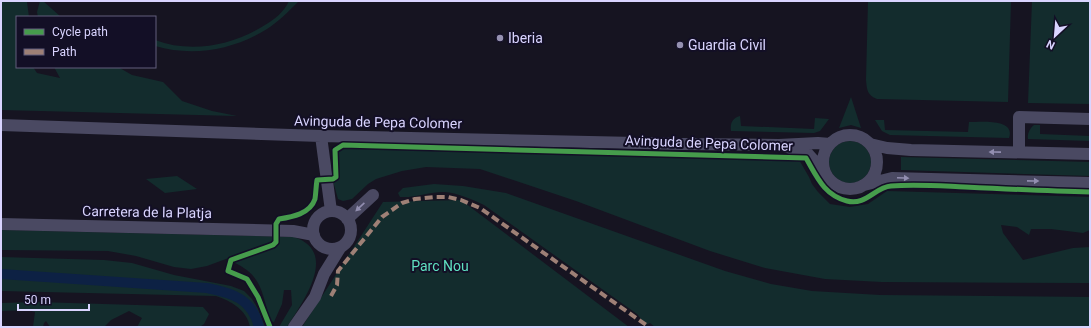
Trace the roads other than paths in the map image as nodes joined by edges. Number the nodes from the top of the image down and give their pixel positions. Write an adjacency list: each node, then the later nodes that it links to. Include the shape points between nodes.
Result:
1 (1090, 119): 7 (street, via 1019,117)
2 (1, 125): 3 (street, Avinguda de Pepa Colomer)
3 (321, 136): 6 (street, Avinguda de Pepa Colomer); 13 (street)
4 (830, 144): 5 (street, via 836,138 846,135 858,136); 6 (street, Avinguda de Pepa Colomer); 9 (street, via 823,157 823,165)
5 (870, 144): 7 (street, one-way to 5, via 911,150); 11 (street, via 876,153 876,170)
6 (779, 145): 9 (street, Avinguda de Pepa Colomer, via 808,154)
7 (1019, 152): 8 (street)
8 (1090, 154)
9 (830, 180): 11 (street, via 840,187 853,188)
10 (1090, 183): 11 (street, one-way to 10, via 892,178)
11 (864, 185)
12 (373, 195): 14 (street, one-way to 14)
13 (331, 211): 14 (street); 15 (street, via 324,213)
14 (347, 218): 19 (street, via 351,228 350,236)
15 (315, 222): 17 (street, Carretera de la Platja); 18 (street)
16 (1, 224): 17 (street, Carretera de la Platja)
17 (293, 231): 18 (street, Carretera de la Platja)
18 (315, 238): 19 (street, via 327,249); 20 (street)
19 (340, 248): 20 (street)
20 (324, 274): 21 (street, via 315,298)
21 (294, 327)

